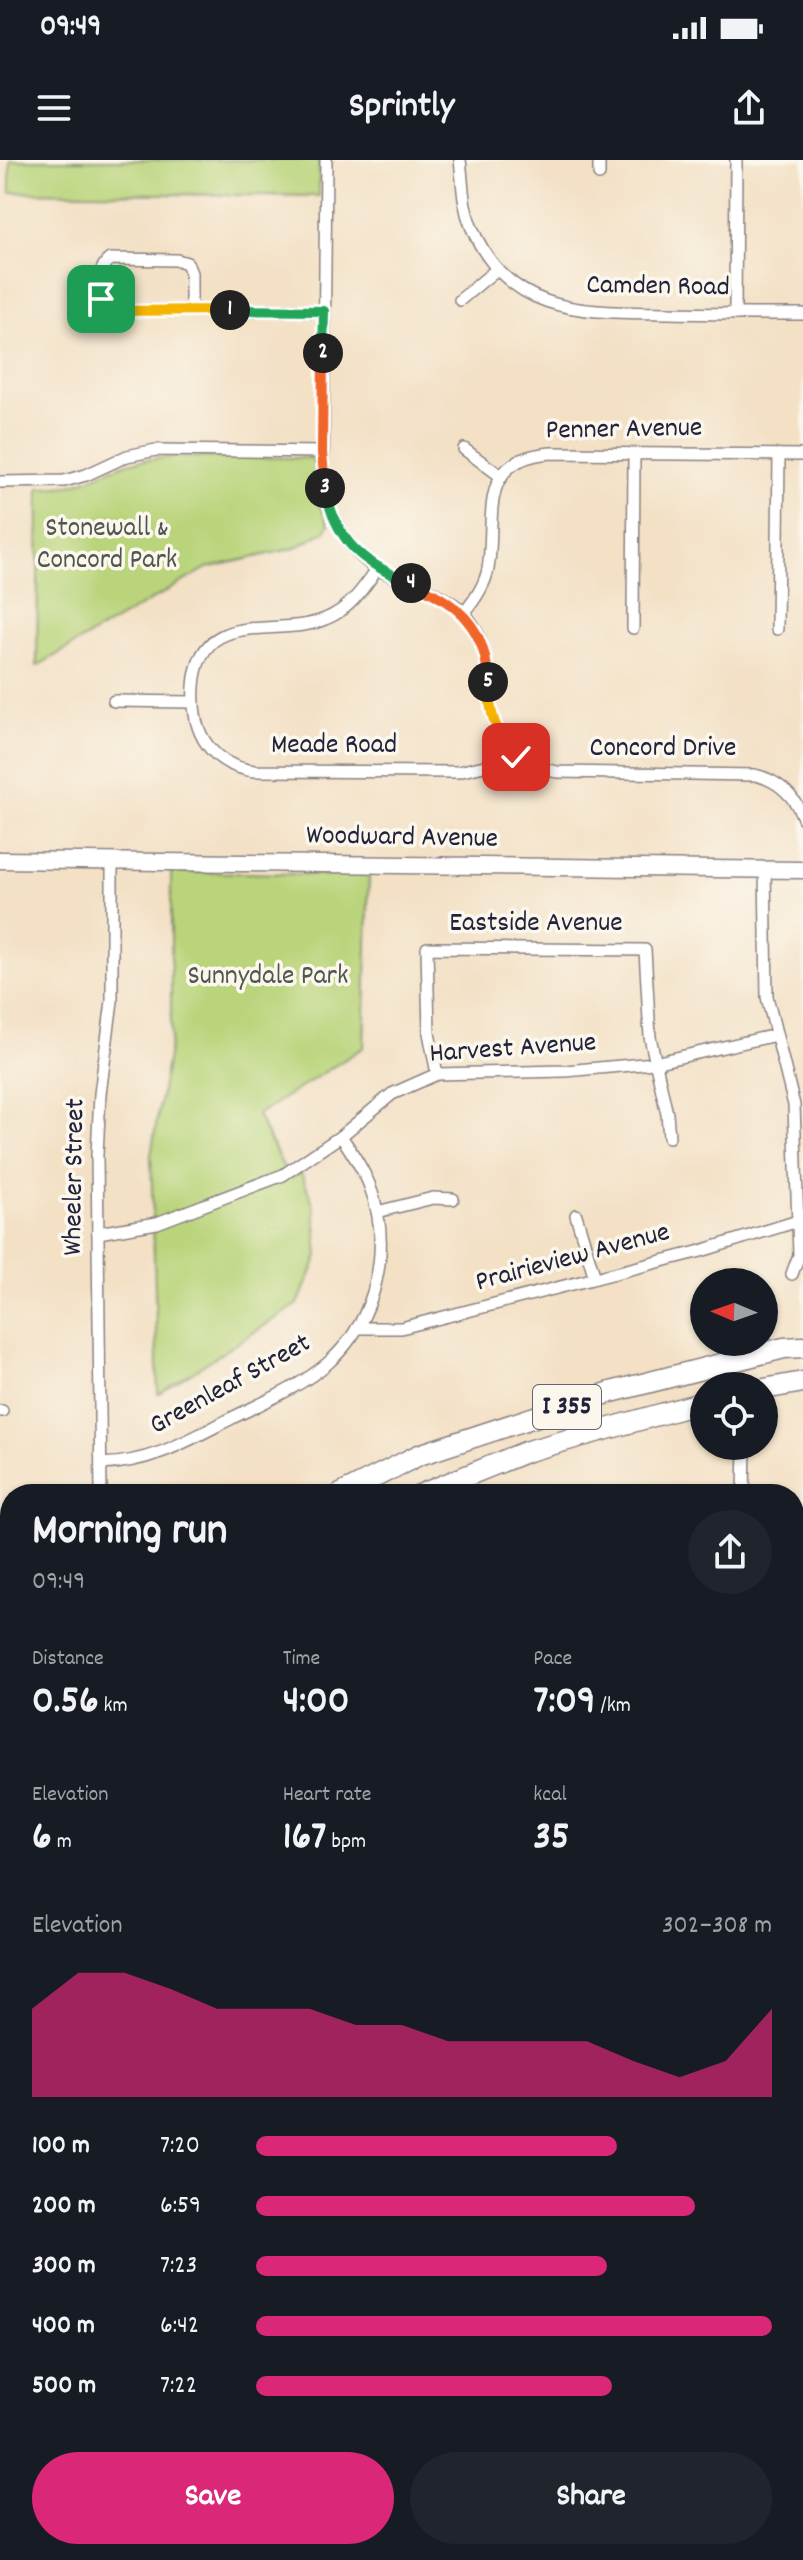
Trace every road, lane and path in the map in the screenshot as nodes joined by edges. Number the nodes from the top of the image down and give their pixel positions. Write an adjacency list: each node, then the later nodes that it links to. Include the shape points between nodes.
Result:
1 (326, 160): 9 (street)
2 (460, 160): 6 (street, Camden Road, via 468,218)
3 (599, 160): 5 (street)
4 (736, 160): 10 (street)
5 (599, 174)
6 (497, 269): 7 (street); 10 (street, Camden Road, via 532,295 578,311)
7 (460, 300)
8 (191, 310): 8 (street, via 187,263 114,259 104,264 101,299 107,309); 9 (street)
9 (324, 311): 13 (street)
10 (735, 314): 11 (street, Camden Road)
11 (803, 314)
12 (464, 449): 17 (street)
13 (322, 452): 18 (street, via 156,450 64,481); 19 (street, via 332,513 357,554)
14 (634, 454): 15 (street, Penner Avenue); 17 (street, Penner Avenue, via 542,454 506,470); 21 (street)
15 (779, 455): 16 (street, Penner Avenue); 22 (street)
16 (803, 455)
17 (502, 477): 20 (street, via 490,507 487,575)
18 (0, 482)
19 (377, 569): 20 (street, via 432,592); 24 (street, via 358,595 329,618 299,626 237,629 214,642 198,666)
20 (464, 613): 25 (street, via 485,654 490,710)
21 (633, 628)
22 (777, 629)
23 (114, 701): 24 (street)
24 (193, 702): 25 (street, Meade Road, via 198,729 211,751 244,769 465,772 484,766)
25 (507, 748): 26 (street, Concord Drive, via 516,757 557,772 755,775)
26 (798, 795): 27 (street, Concord Drive)
27 (803, 818)
28 (0, 860): 29 (main road, Woodward Avenue)
29 (112, 862): 30 (main road, Woodward Avenue); 41 (street, Wheeler Street, via 112,1001 98,1124)
30 (765, 869): 31 (main road, Woodward Avenue); 32 (street, via 766,985)
31 (803, 870)
32 (776, 1035): 33 (street, Harvest Avenue); 40 (street, via 794,1105)
33 (654, 1063): 34 (street, Harvest Avenue); 34 (street, Eastside Avenue, via 645,950 427,948 429,1033); 36 (street)
34 (437, 1074): 35 (street, Harvest Avenue, via 392,1094)
35 (341, 1136): 38 (street, Greenleaf Street, via 368,1181); 41 (street, Harvest Avenue, via 259,1186 157,1223)
36 (669, 1137)
37 (453, 1199): 38 (street, via 433,1198)
38 (377, 1212): 44 (street, Greenleaf Street, via 379,1268)
39 (576, 1215): 43 (street)
40 (798, 1221): 42 (street, via 799,1255); 43 (street, Prairieview Avenue)
41 (98, 1233): 50 (street, Wheeler Street)
42 (792, 1274)
43 (595, 1278): 44 (street, Prairieview Avenue, via 401,1328)
44 (357, 1328): 50 (street, Greenleaf Street, via 328,1363 291,1388 164,1452 126,1464)
45 (803, 1347): 52 (highway, I 355, via 611,1392 419,1455)
46 (803, 1382): 47 (highway)
47 (778, 1386)
48 (690, 1406): 53 (highway, I 355, via 528,1451)
49 (744, 1460): 54 (street)
50 (101, 1464): 51 (street, Wheeler Street)
51 (101, 1484)
52 (361, 1484)
53 (447, 1484)
54 (742, 1484)

